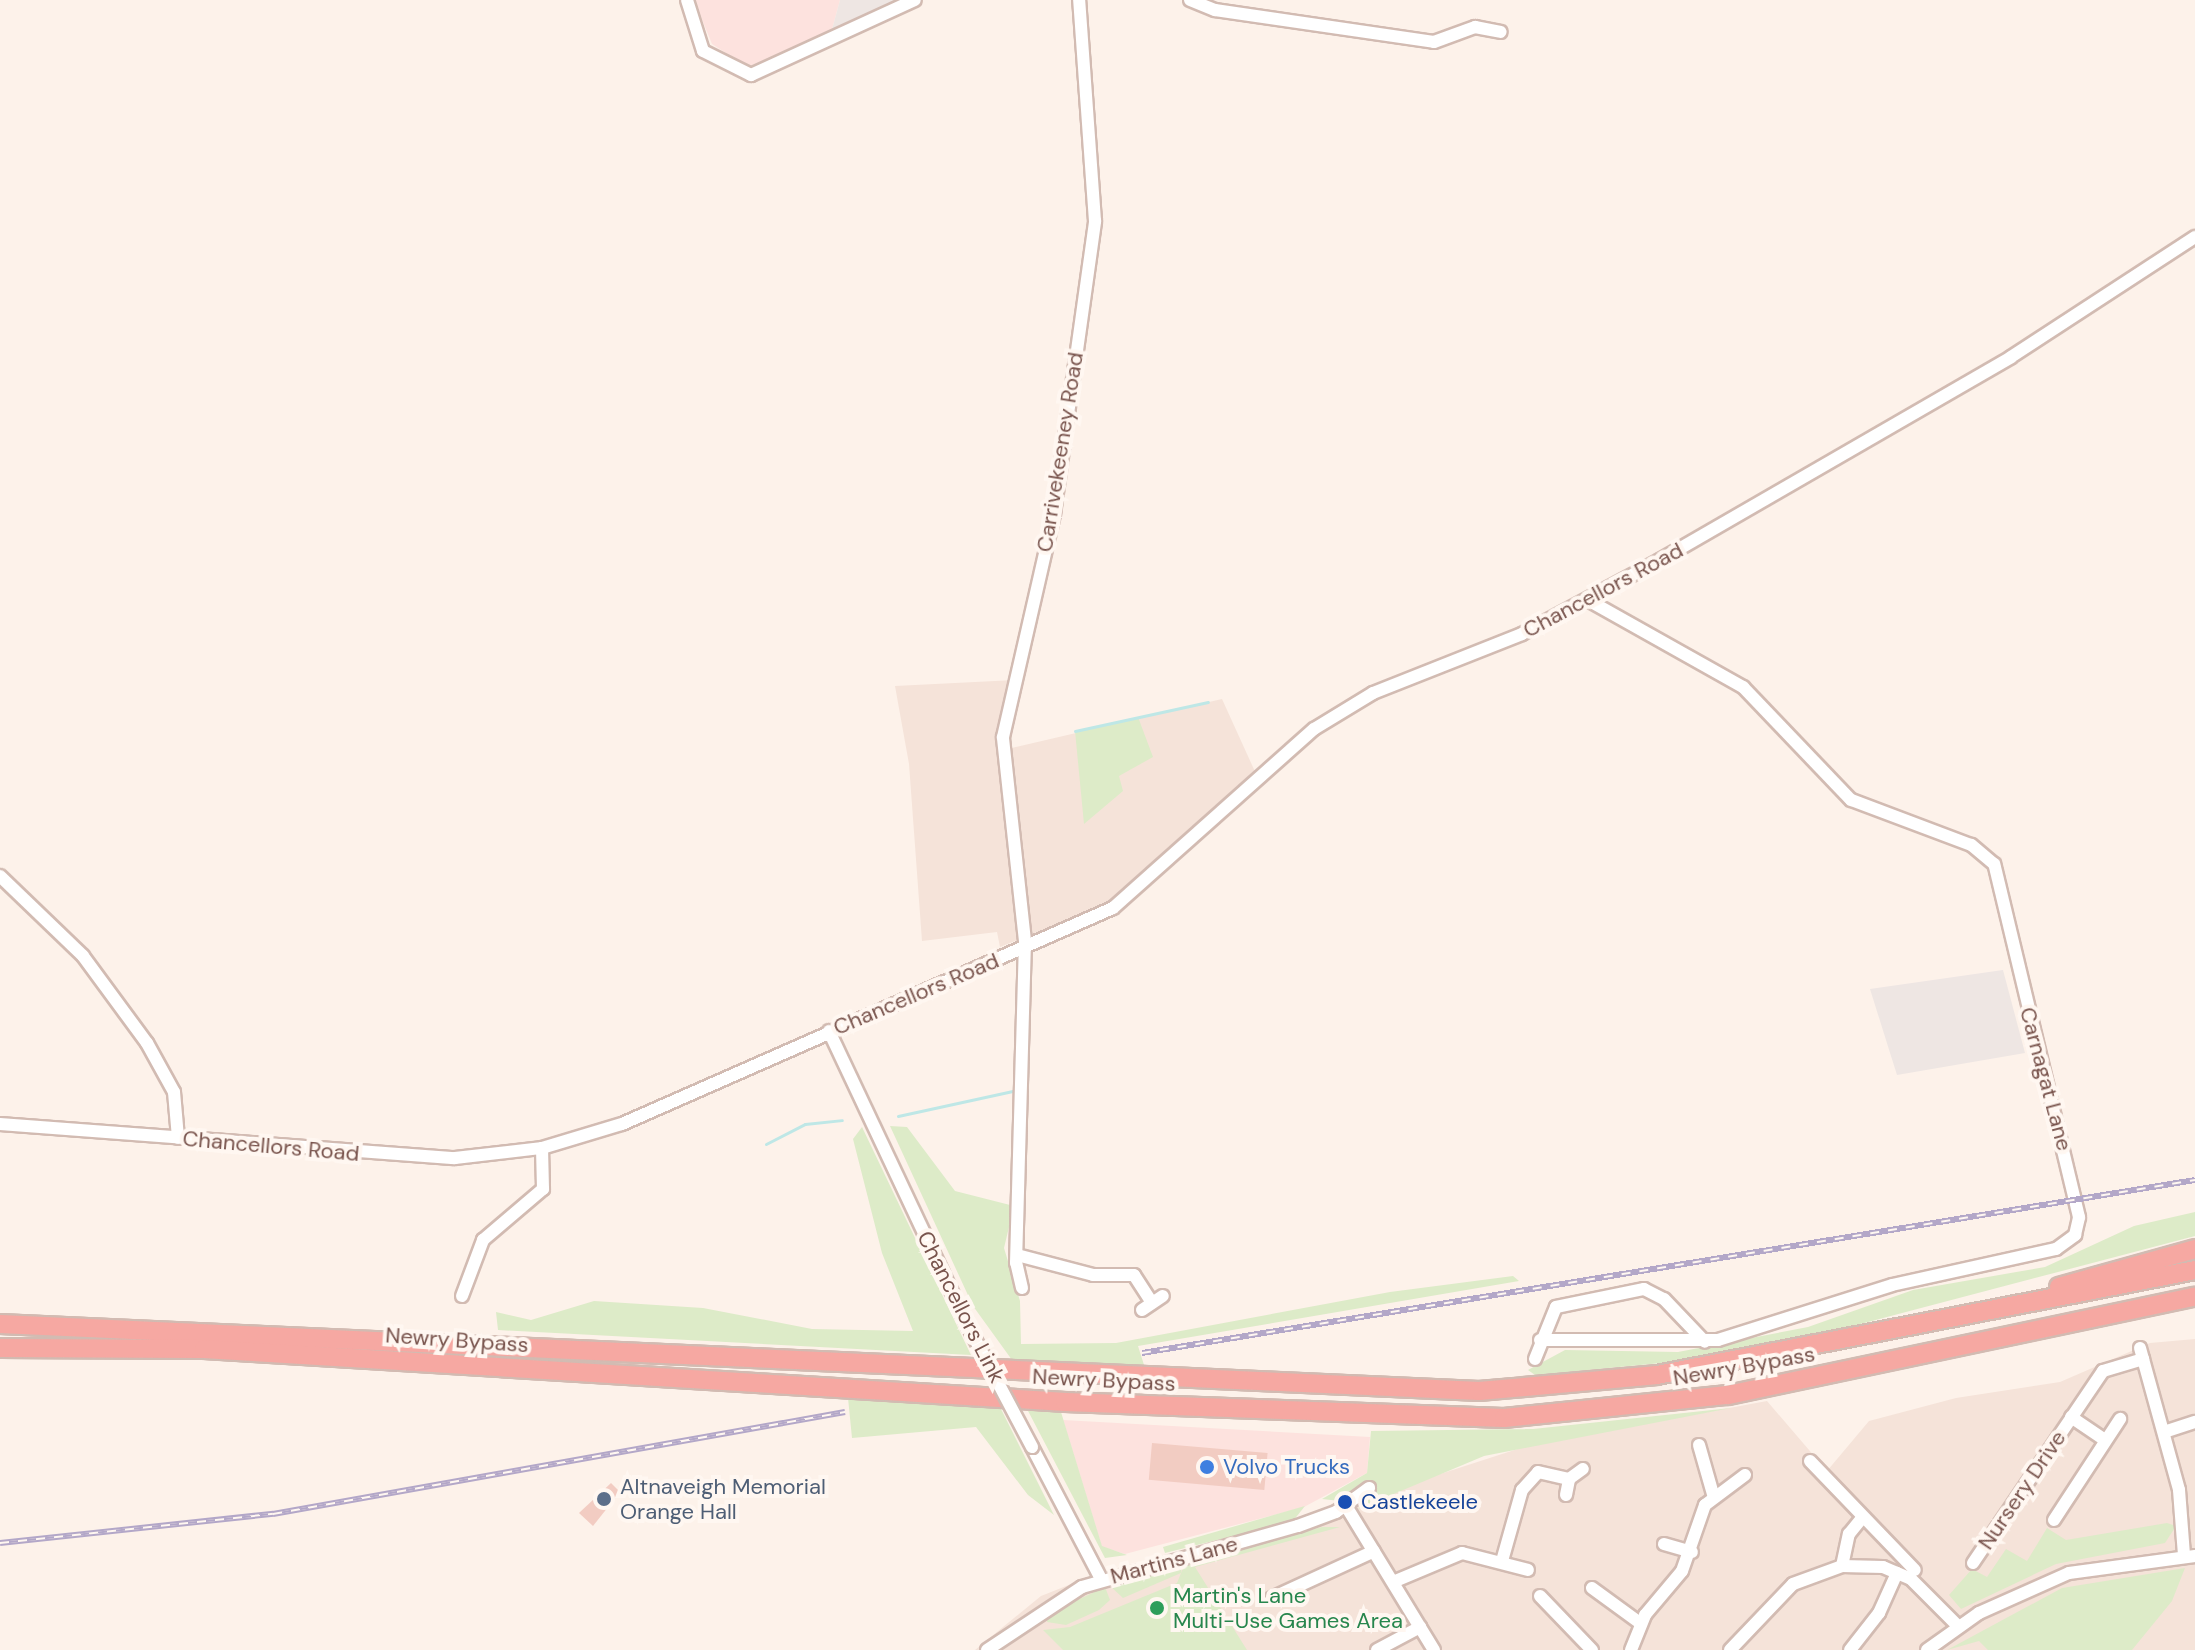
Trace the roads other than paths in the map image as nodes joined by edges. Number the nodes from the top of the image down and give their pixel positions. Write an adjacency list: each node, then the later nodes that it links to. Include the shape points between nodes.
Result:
1 (687, 0): 2 (street, via 703,51 751,75)
2 (915, 0)
3 (1190, 0): 5 (street, via 1434,42 1475,27)
4 (1081, 1): 9 (street, Carrivekeeney Road, via 1095,221 1054,514 1003,737)
5 (1501, 32)
6 (2195, 237): 7 (street, Chancellors Road, via 2011,357)
7 (1588, 600): 9 (street, Chancellors Road, via 1373,693 1284,752 1130,896); 26 (street, Carnagat Lane, via 1743,687 1851,800 1971,845 1994,864 2079,1217 2068,1242 2036,1256 1892,1285)
8 (0, 876): 12 (street, via 83,956 147,1043 174,1092)
9 (1024, 948): 10 (street, Chancellors Road); 15 (street, Chancellors Road)
10 (829, 1031): 13 (street, Chancellors Road, via 622,1124); 55 (street, Chancellors Link, bridge, via 968,1326)
11 (0, 1124): 12 (street, Chancellors Road)
12 (178, 1138): 13 (street, Chancellors Road, via 417,1158)
13 (542, 1148): 18 (street, via 543,1189 483,1240)
14 (2195, 1249): 21 (highway)
15 (1017, 1255): 17 (street, Chancellors Road); 20 (street, via 1093,1275 1134,1275)
16 (2195, 1270): 21 (highway, Newry Bypass)
17 (1022, 1288)
18 (462, 1296)
19 (2195, 1297): 23 (highway, Newry Bypass)
20 (1152, 1303)
21 (2004, 1309): 24 (highway, Newry Bypass, via 1657,1375 1479,1391)
22 (2195, 1309): 23 (highway)
23 (2071, 1321): 27 (highway, Newry Bypass, via 1728,1395 1491,1419 1065,1402 204,1349)
24 (0, 1324)
25 (1540, 1340): 26 (street, Carnagat Lane); 26 (street, via 1556,1307 1644,1289 1664,1299); 28 (street)
26 (1705, 1342)
27 (0, 1348)
28 (1535, 1359)
29 (2071, 1417): 32 (street, Nursery Drive, via 2103,1371 2142,1354); 33 (street, Nursery Drive); 50 (street, Nursery Drive)
30 (2120, 1419): 33 (street, Nursery Drive)
31 (2195, 1422): 32 (street)
32 (2164, 1432): 48 (street)
33 (2105, 1440): 44 (street, Nursery Drive)
34 (1699, 1445): 40 (street)
35 (1810, 1461): 43 (street)
36 (1583, 1469): 37 (street)
37 (1569, 1479): 41 (street); 49 (street, via 1538,1472 1522,1490)
38 (1369, 1488): 42 (street, Martins Lane)
39 (1745, 1493): 40 (street, via 1741,1477)
40 (1713, 1494): 47 (street)
41 (1566, 1495)
42 (1346, 1506): 46 (street); 55 (street, Martins Lane, via 1268,1535)
43 (1862, 1518): 51 (street, via 1849,1534); 53 (street)
44 (2054, 1520)
45 (1664, 1544): 47 (street)
46 (1374, 1551): 56 (street); 59 (street)
47 (1692, 1552): 60 (street)
48 (2190, 1556): 61 (street, via 2069,1573)
49 (1502, 1561): 52 (street); 56 (street, via 1449,1555)
50 (1973, 1563)
51 (1842, 1566): 54 (street); 69 (street, via 1793,1584)
52 (1528, 1570)
53 (1915, 1570)
54 (1897, 1573): 61 (street, via 1931,1593); 70 (street, via 1879,1613)
55 (1101, 1579): 63 (street, Martins Lane, via 1031,1614)
56 (1393, 1582): 62 (street)
57 (1592, 1588): 60 (street)
58 (1540, 1596): 66 (street)
59 (1272, 1598)
60 (1640, 1623): 68 (street)
61 (1958, 1626): 71 (street)
62 (1420, 1627): 64 (street); 65 (street)
63 (987, 1650)
64 (1377, 1650)
65 (1434, 1650)
66 (1592, 1650)
67 (1623, 1650): 68 (street)
68 (1631, 1650)
69 (1730, 1650)
70 (1850, 1650)
71 (1927, 1650)

